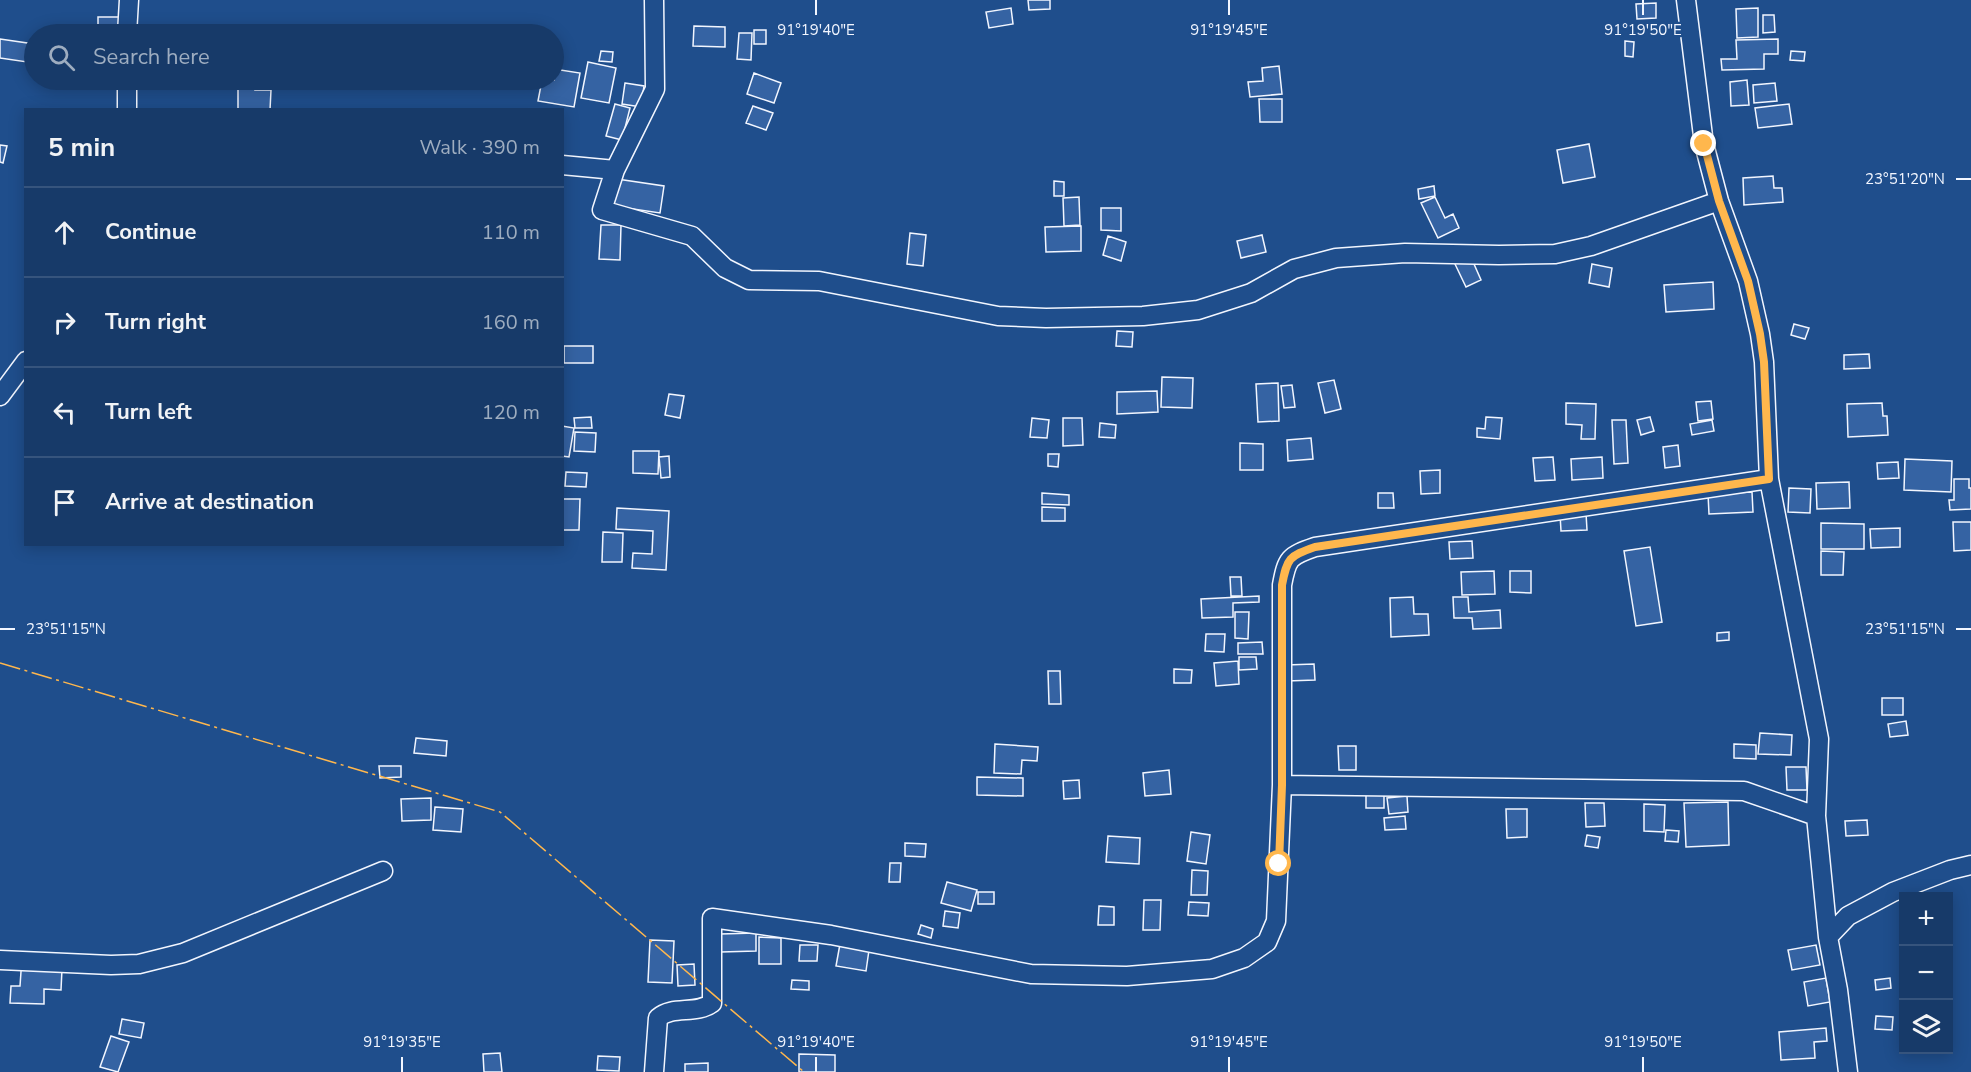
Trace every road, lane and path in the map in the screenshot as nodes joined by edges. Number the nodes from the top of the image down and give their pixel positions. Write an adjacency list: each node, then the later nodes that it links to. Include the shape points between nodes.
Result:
1 (129, 0): 4 (street)
2 (654, 0): 8 (street, via 655,89)
3 (1686, 0): 9 (street, via 1704,144)
4 (128, 24)
5 (127, 90): 6 (street)
6 (127, 108)
7 (564, 165): 8 (street)
8 (615, 170): 9 (street, via 602,210 692,236 725,268 749,280 819,281 998,316 1046,318 1143,316 1198,310 1251,293 1294,269 1336,258 1405,253 1555,254 1591,246)
9 (1719, 201): 12 (street, via 1748,281 1760,334)
10 (24, 364): 11 (street)
11 (0, 396)
12 (1769, 479): 13 (street, via 1315,547 1294,554 1285,568 1282,585); 14 (street, via 1819,739)
13 (1282, 785): 14 (street, via 1744,791); 19 (street, via 1276,921 1267,942 1244,958 1212,969 1127,976 1031,974 831,935 712,918 712,1003 698,1010 664,1013 658,1018)
14 (1816, 816): 17 (street)
15 (1971, 865): 17 (street, via 1893,892 1848,916)
16 (384, 871): 18 (street, via 183,953 140,964)
17 (1828, 937): 20 (street)
18 (0, 960)
19 (654, 1072)
20 (1848, 1072)

